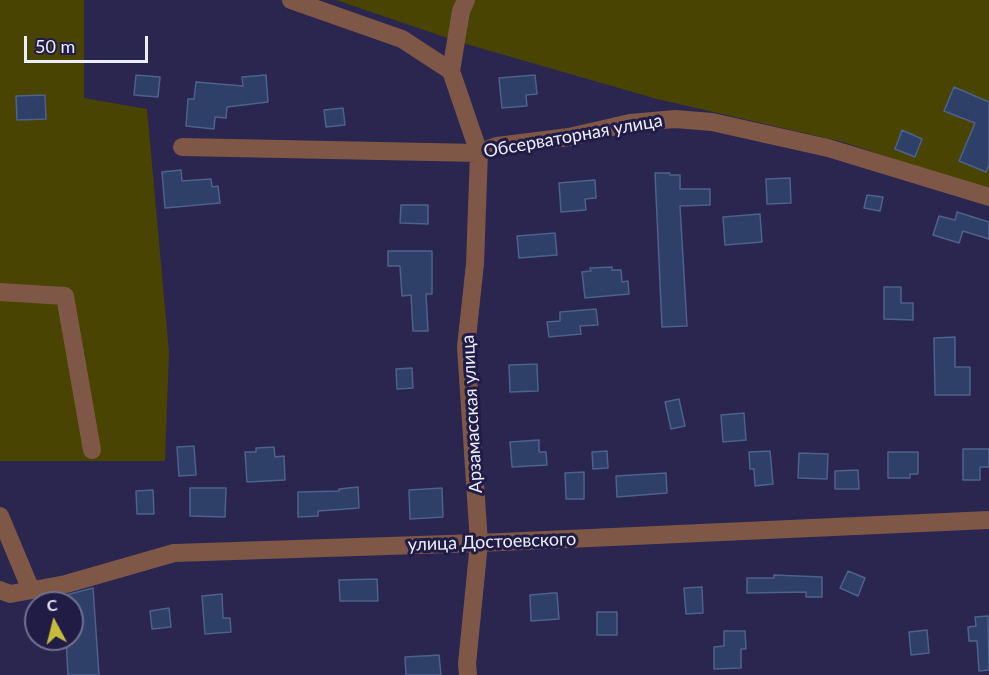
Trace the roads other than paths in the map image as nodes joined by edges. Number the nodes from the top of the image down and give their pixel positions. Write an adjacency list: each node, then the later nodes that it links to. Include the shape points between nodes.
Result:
1 (291, 0): 3 (street)
2 (466, 0): 4 (street)
3 (321, 5): 4 (street, via 402,39)
4 (451, 70): 6 (street)
5 (182, 147): 6 (street, Обсерваторная улица)
6 (479, 153): 7 (street, Обсерваторная улица, via 497,146 569,137 630,123 712,122 828,148); 12 (street, Арзамасская улица, via 475,264 466,347)
7 (989, 197)
8 (0, 292): 9 (street, via 64,296)
9 (92, 450)
10 (0, 516): 14 (street)
11 (989, 520): 12 (street, улица Достоевского)
12 (479, 543): 14 (street, улица Достоевского, via 174,554); 15 (street, Арзамасская улица)
13 (0, 590): 14 (street, улица Достоевского, via 10,594)
14 (31, 590)
15 (468, 675)

